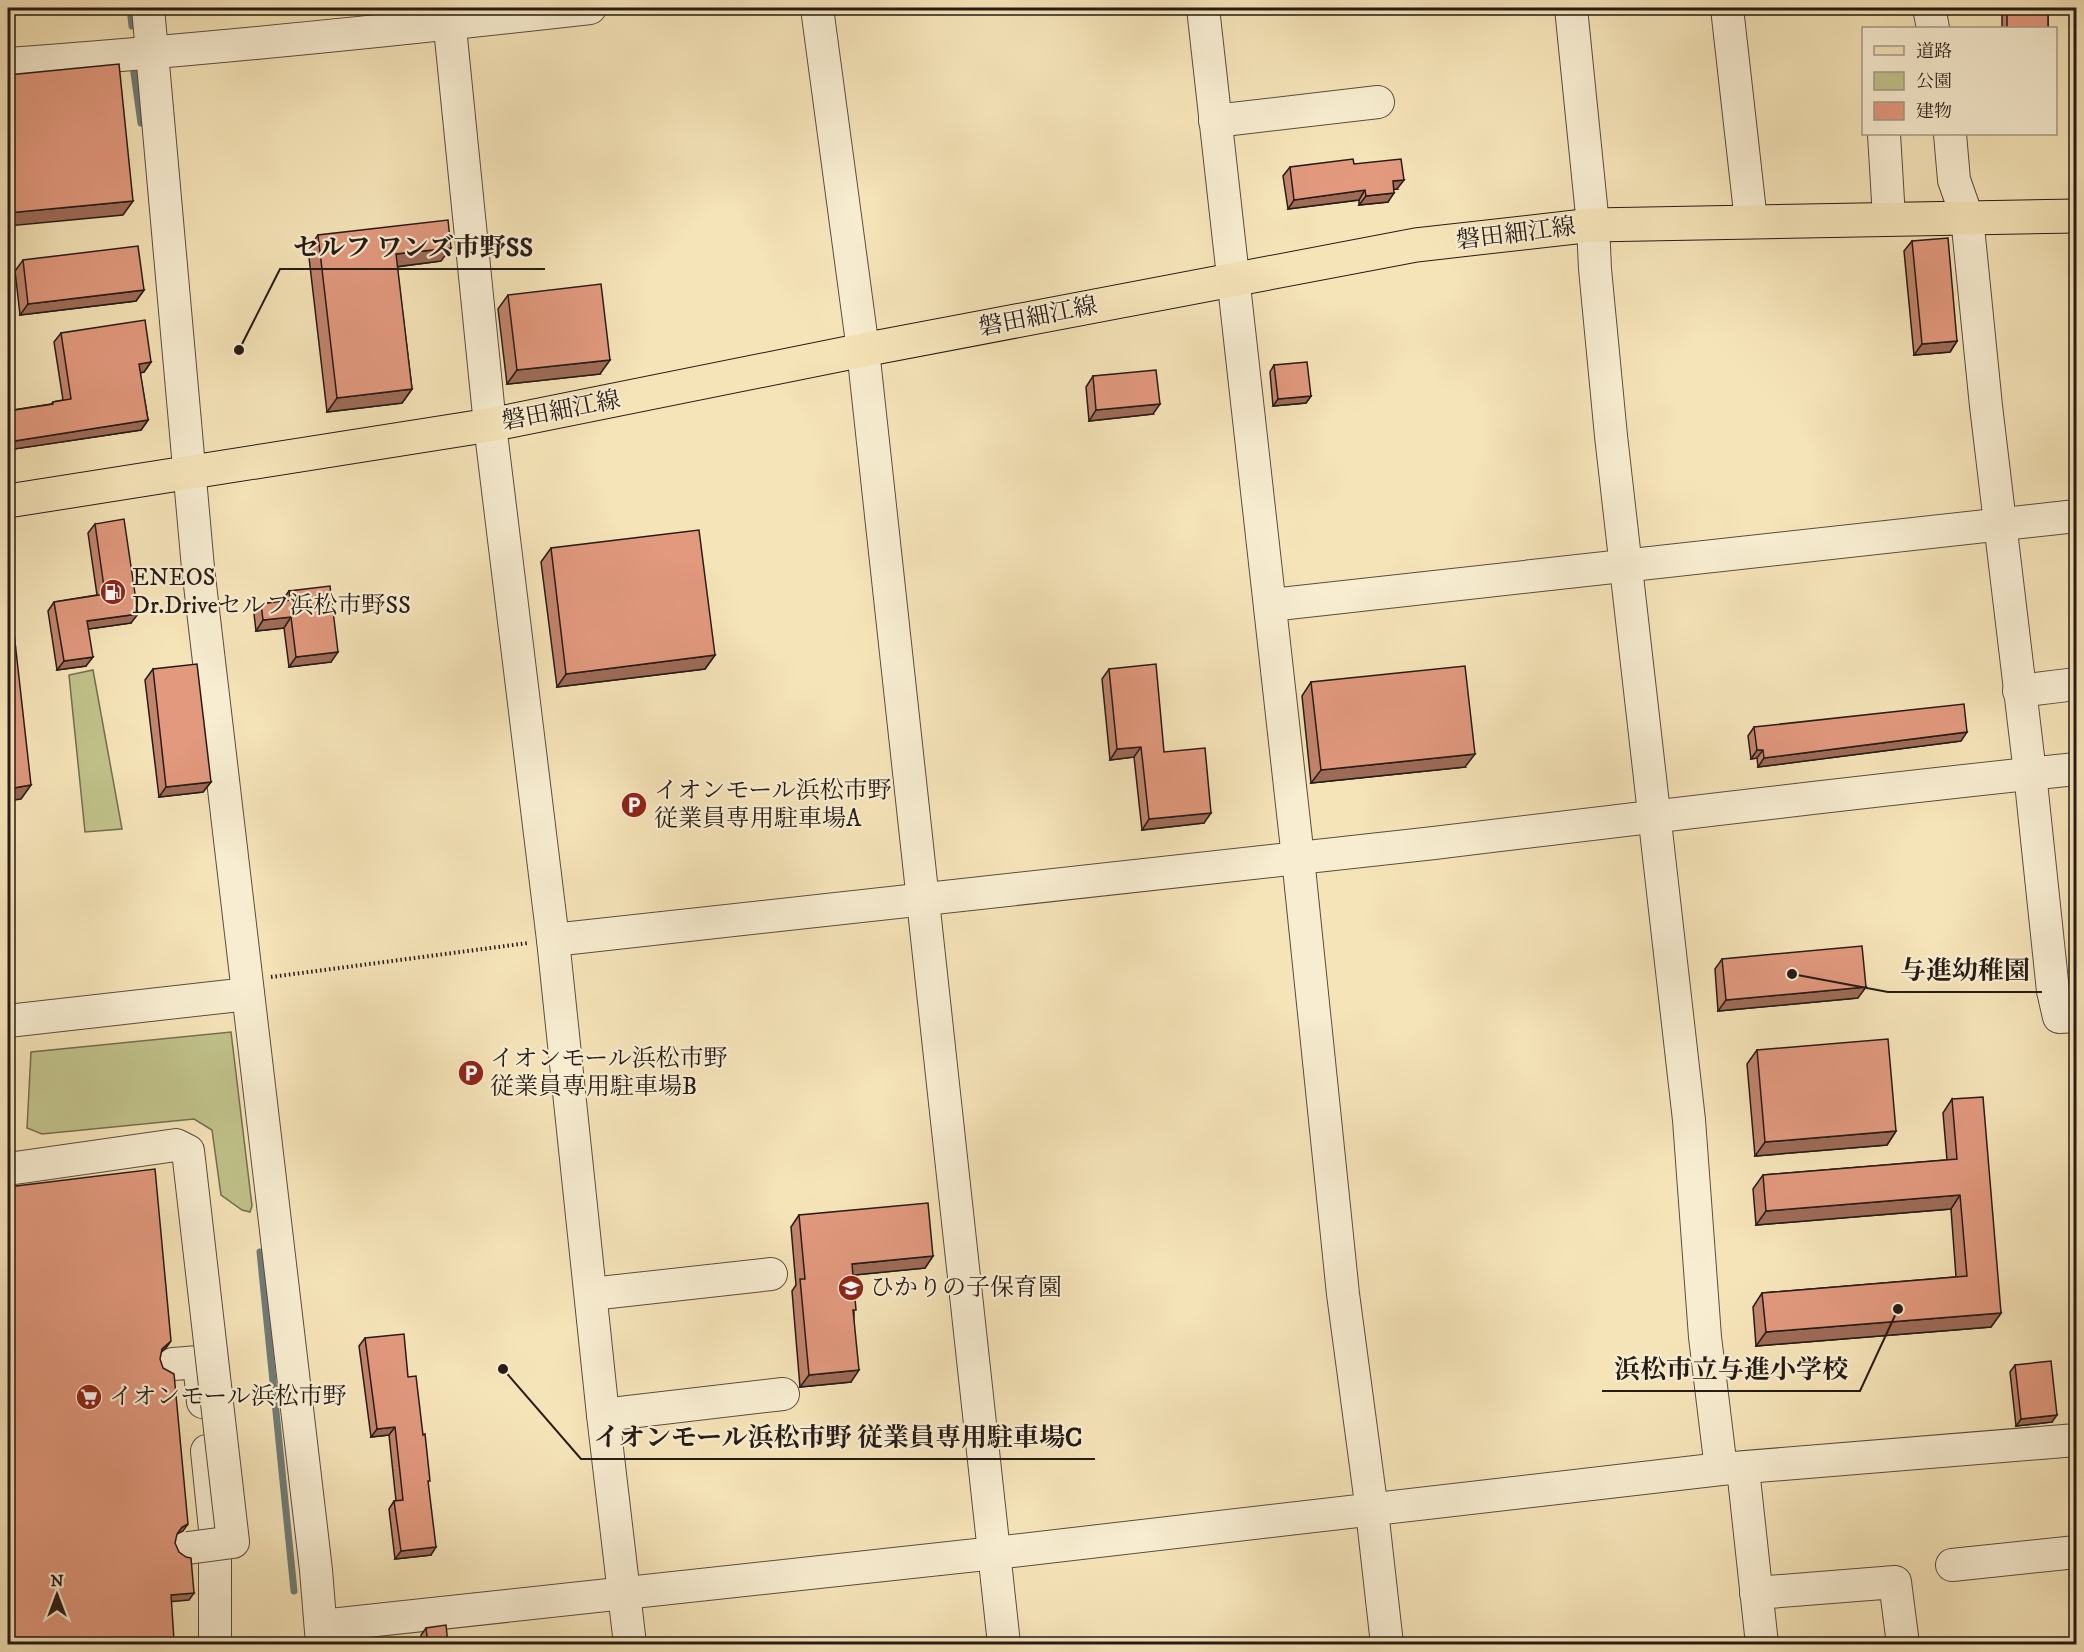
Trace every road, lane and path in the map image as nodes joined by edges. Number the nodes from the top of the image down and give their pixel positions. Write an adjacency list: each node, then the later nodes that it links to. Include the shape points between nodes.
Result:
1 (148, 8): 10 (street)
2 (590, 8): 8 (street)
3 (817, 8): 22 (street)
4 (1203, 8): 13 (street)
5 (1571, 8): 20 (street)
6 (1727, 8): 19 (street)
7 (1929, 8): 9 (street)
8 (449, 16): 10 (street); 23 (street)
9 (1934, 27)
10 (153, 53): 11 (street); 24 (street)
11 (8, 64)
12 (1378, 102): 13 (street)
13 (1215, 121): 21 (street)
14 (1884, 135): 18 (street)
15 (1950, 135): 17 (street, via 1954,180)
16 (2076, 216): 17 (main road, 磐田細江線)
17 (1967, 217): 18 (main road, 磐田細江線); 27 (street)
18 (1889, 218): 19 (main road, 磐田細江線)
19 (1751, 221): 20 (main road, 磐田細江線)
20 (1593, 225): 21 (main road, 磐田細江線, via 1416,245); 28 (street, via 1611,436)
21 (1233, 281): 22 (main road, 磐田細江線); 29 (street)
22 (863, 350): 23 (main road, 磐田細江線); 36 (street)
23 (490, 425): 24 (main road, 磐田細江線); 37 (street)
24 (189, 473): 25 (main road, 磐田細江線); 38 (street)
25 (8, 501)
26 (2076, 516): 27 (street)
27 (1999, 524): 28 (street); 31 (street)
28 (1627, 566): 29 (street); 34 (street)
29 (1270, 605): 35 (street)
30 (2076, 684): 31 (street)
31 (2019, 691): 33 (street)
32 (2076, 769): 33 (street)
33 (2030, 773): 34 (street); 39 (street, via 2053,991 2059,1017)
34 (1656, 815): 35 (street); 48 (street, via 1689,1120 1705,1337)
35 (1298, 858): 36 (street); 49 (street, via 1343,1294)
36 (922, 900): 37 (street); 52 (street)
37 (553, 940): 38 (path); 43 (street)
38 (247, 987): 40 (street); 56 (street)
39 (2076, 1016)
40 (8, 1021)
41 (8, 1169): 50 (street, bridge, via 176,1145 188,1151 232,1542)
42 (771, 1274): 43 (street)
43 (591, 1294): 46 (street)
44 (173, 1364): 57 (street, via 199,1362 215,1529)
45 (783, 1394): 46 (street)
46 (603, 1415): 54 (street)
47 (2076, 1440): 48 (street)
48 (1732, 1469): 49 (street); 55 (street)
49 (1372, 1511): 52 (street); 60 (street)
50 (188, 1548)
51 (2076, 1552): 53 (street)
52 (995, 1553): 54 (street); 59 (street)
53 (1952, 1565)
54 (625, 1592): 56 (street); 58 (street)
55 (1756, 1593): 61 (street); 62 (street, via 1895,1582)
56 (322, 1635)
57 (215, 1644)
58 (630, 1644)
59 (1004, 1644)
60 (1387, 1644)
61 (1762, 1644)
62 (1903, 1644)

